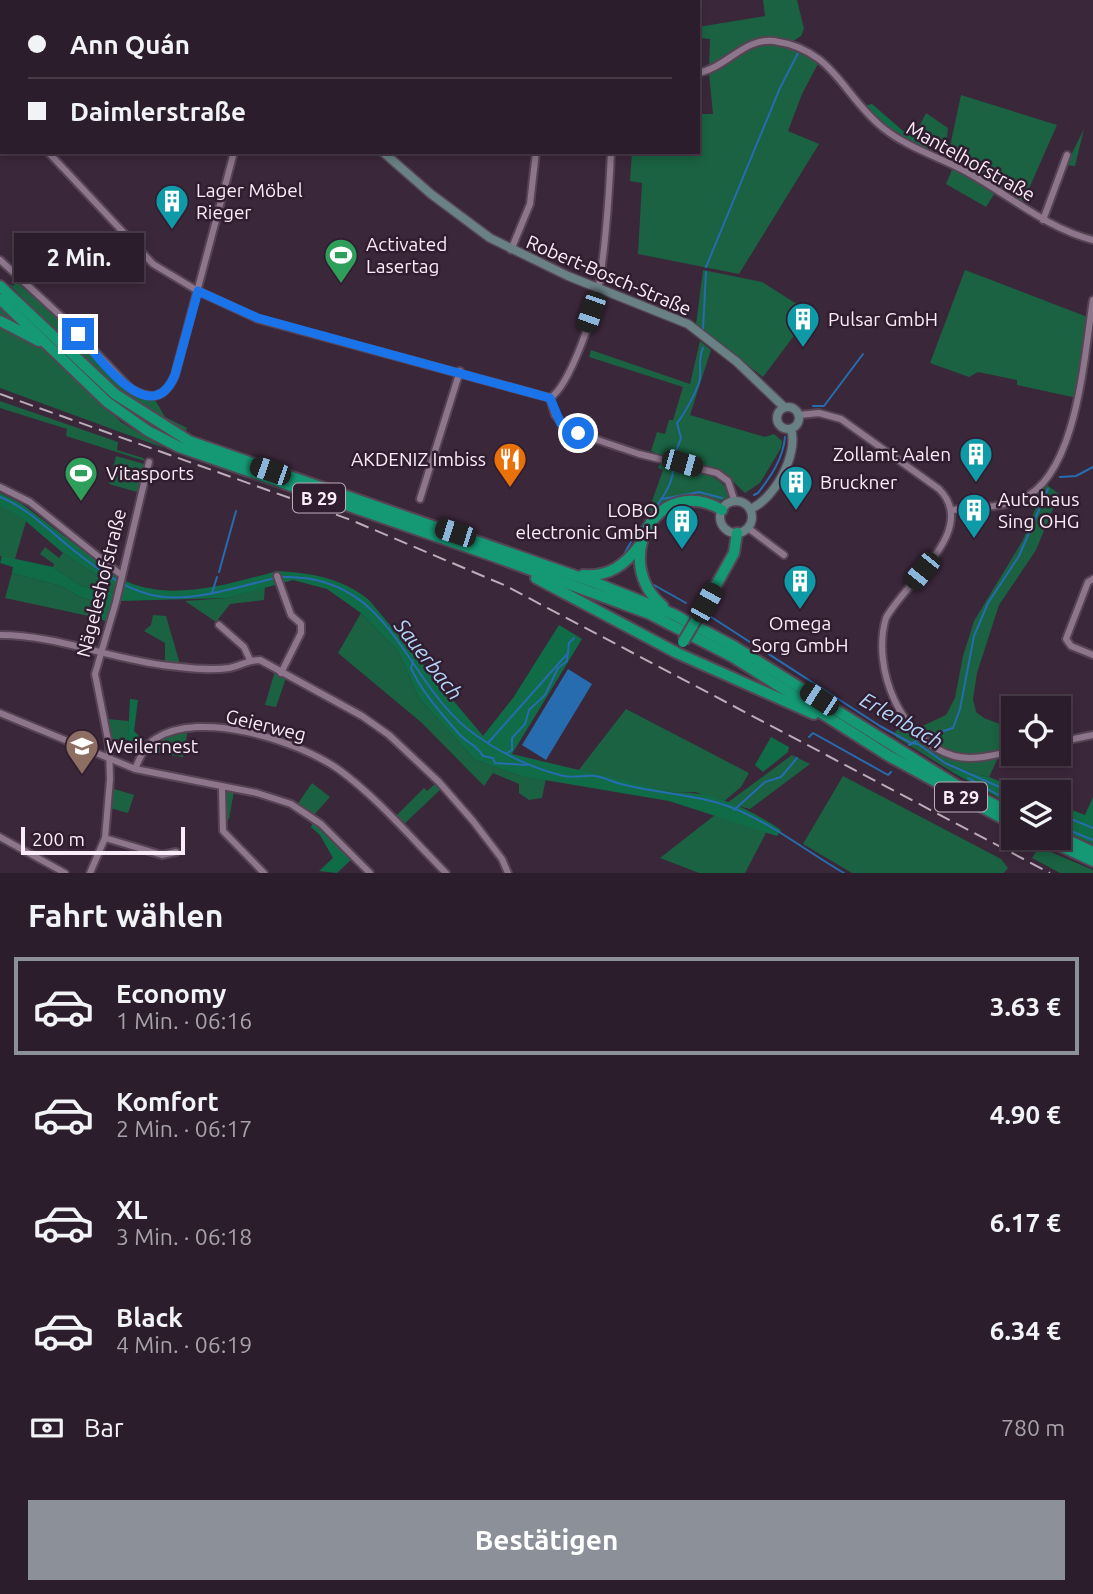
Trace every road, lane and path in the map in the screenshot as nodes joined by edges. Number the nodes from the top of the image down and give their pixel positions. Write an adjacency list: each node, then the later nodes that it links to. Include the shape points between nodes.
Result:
1 (700, 73): 8 (street, Mantelhofstraße, via 758,41 810,51 838,74 861,107 901,142 988,184)
2 (50, 154): 14 (street, via 153,264)
3 (233, 154): 14 (street)
4 (385, 154): 10 (street, Robert-Bosch-Straße, via 466,222)
5 (537, 154): 10 (street, via 530,204)
6 (611, 154): 12 (street)
7 (1068, 155): 8 (street)
8 (1043, 220): 9 (street, Mantelhofstraße)
9 (1093, 240)
10 (511, 250): 12 (street, Robert-Bosch-Straße)
11 (0, 260): 14 (street, via 131,389 154,398 169,388 175,375)
12 (599, 289): 19 (street, via 566,378); 20 (street, Robert-Bosch-Straße, via 688,324)
13 (1, 290): 17 (highway, B 29); 35 (highway, B 29, via 115,394 189,441)
14 (198, 291): 18 (street, via 258,318)
15 (1093, 300): 29 (street, via 1074,407 1062,453 1049,479 1015,501)
16 (0, 321): 17 (highway, B 29)
17 (63, 359): 34 (highway, B 29, via 123,415 179,447)
18 (460, 371): 19 (street); 25 (street)
19 (550, 398): 26 (street, via 555,415 568,430 717,473 728,481)
20 (784, 407): 21 (street, Robert-Bosch-Straße); 22 (street, Robert-Bosch-Straße, via 776,420 780,427)
21 (799, 415): 22 (street, Robert-Bosch-Straße); 29 (street, via 819,413 841,419 939,489)
22 (791, 429): 27 (street, Robert-Bosch-Straße, via 794,444 788,462 767,497)
23 (149, 462): 36 (street, Nägeleshofstraße)
24 (0, 487): 36 (street, via 30,502)
25 (420, 499)
26 (735, 502): 27 (street); 28 (street)
27 (750, 509): 30 (street)
28 (722, 510): 31 (street, via 723,527); 32 (highway, via 695,500 676,503 654,517)
29 (953, 510): 51 (street, via 948,533 886,618 882,635 886,678 896,703 923,738 955,756)
30 (748, 528): 31 (street); 33 (street)
31 (737, 533): 42 (highway, bridge, via 734,553)
32 (641, 542): 35 (highway, via 611,572 586,576); 39 (highway, via 643,582 652,597)
33 (785, 555)
34 (494, 556): 42 (highway); 48 (highway, B 29, via 696,635)
35 (559, 570): 39 (highway, B 29)
36 (120, 576): 43 (street, Nägeleshofstraße)
37 (278, 578): 46 (street, via 290,615 301,624)
38 (1093, 579): 44 (street, via 1066,639)
39 (673, 614): 55 (highway, B 29)
40 (219, 625): 45 (street, via 244,647)
41 (0, 635): 43 (street, via 23,635)
42 (677, 653): 48 (highway)
43 (99, 654): 45 (street, via 215,669); 52 (street, Nägeleshofstraße, via 96,684)
44 (1093, 655)
45 (250, 660): 46 (street, via 260,660)
46 (281, 673): 69 (street, via 362,716 405,749 473,821)
47 (0, 713): 52 (street)
48 (841, 726): 56 (highway, B 29)
49 (1093, 735): 50 (street)
50 (1071, 740)
51 (1001, 753)
52 (111, 761): 53 (street); 58 (street, Nägeleshofstraße)
53 (135, 769): 54 (street); 68 (street, Geierweg, via 148,744 183,728 217,729 284,742 316,755 354,782)
54 (222, 789): 66 (street, via 223,831); 67 (street, via 257,793 291,804 321,824)
55 (1001, 808)
56 (1001, 818)
57 (0, 837): 64 (street)
58 (105, 838): 61 (street, via 162,855); 65 (street, Nägeleshofstraße)
59 (1071, 842): 62 (highway)
60 (1069, 850): 63 (highway)
61 (176, 852)
62 (1093, 852)
63 (1093, 861)
64 (65, 873)
65 (90, 873)
66 (264, 873)
67 (370, 873)
68 (446, 873)
69 (508, 873)

